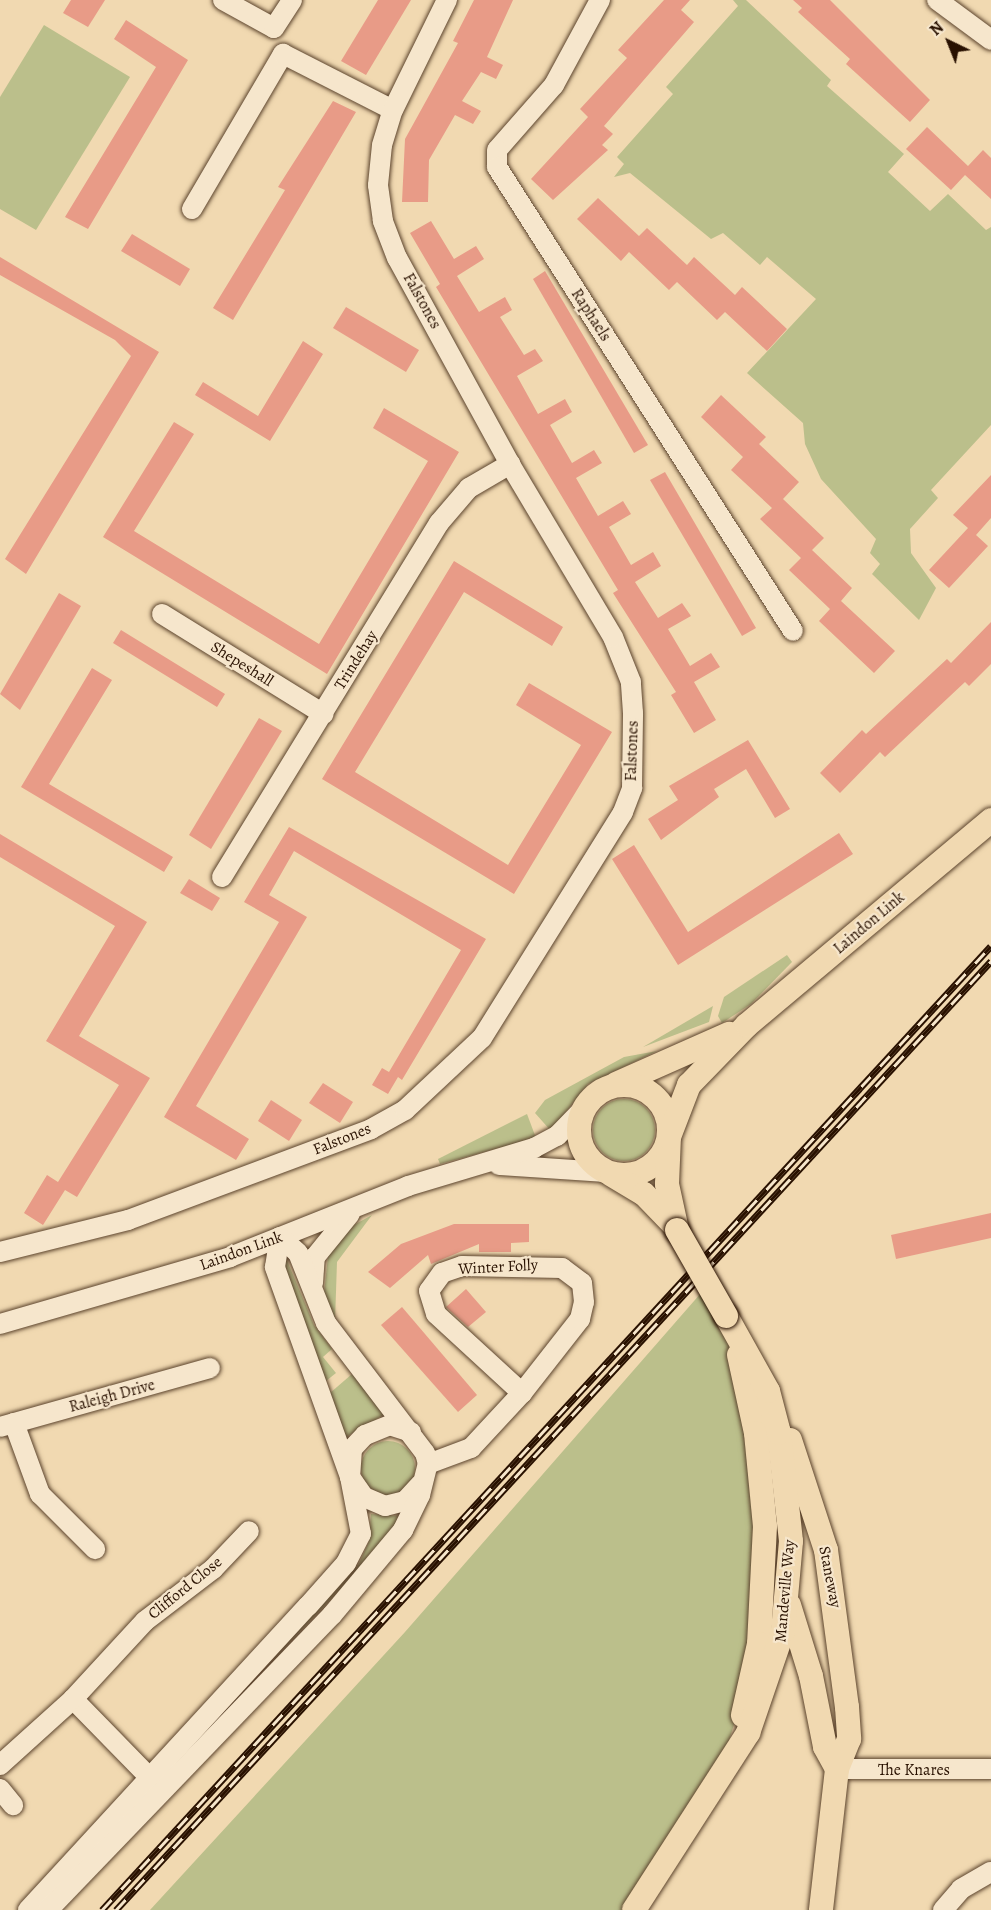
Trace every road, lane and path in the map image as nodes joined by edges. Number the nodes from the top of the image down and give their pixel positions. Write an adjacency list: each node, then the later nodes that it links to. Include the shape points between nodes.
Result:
1 (223, 0): 6 (street)
2 (291, 0): 6 (street)
3 (447, 0): 9 (street, Falstones)
4 (600, 0): 13 (street, Raphaels, via 554,85 497,150 497,167)
5 (937, 0): 7 (street)
6 (274, 28): 8 (street)
7 (991, 40)
8 (283, 54): 9 (street); 10 (street)
9 (393, 110): 11 (street, Falstones, via 378,185 383,221 398,258)
10 (192, 209)
11 (510, 464): 14 (street, Trindehay, via 453,504); 26 (street, Falstones, via 613,637 631,682 633,713 632,788 623,812 516,987 482,1038 435,1088 371,1129 128,1220)
12 (162, 614): 14 (street, Shepeshall)
13 (793, 631)
14 (323, 714): 16 (street, Trindehay)
15 (991, 820): 17 (main road, Laindon Link)
16 (222, 877)
17 (747, 1025): 18 (main road, Laindon Link); 20 (main road, Laindon Link, via 682,1094)
18 (608, 1088): 19 (main road); 20 (main road, via 635,1086 656,1097 668,1121)
19 (582, 1110): 21 (street, Laindon Link, via 546,1143); 22 (main road, via 583,1148)
20 (669, 1137): 22 (main road, via 648,1167); 24 (main road, Mandeville Way, via 667,1184)
21 (478, 1165): 22 (street, Laindon Link); 23 (street, Laindon Link)
22 (608, 1174): 24 (main road, Mandeville Way, via 654,1202)
23 (368, 1202): 25 (street, Laindon Link); 29 (street, via 332,1230 315,1257)
24 (677, 1230): 30 (main road, Mandeville Way, bridge)
25 (280, 1237): 27 (street, Laindon Link); 28 (street, via 273,1252); 29 (street, via 298,1253)
26 (0, 1252)
27 (230, 1257): 28 (street, via 261,1259); 31 (street, Laindon Link)
28 (279, 1282): 38 (street)
29 (316, 1303): 36 (street, via 343,1348)
30 (726, 1316): 33 (main road, Mandeville Way); 39 (main road, Mandeville Way, via 750,1399)
31 (0, 1324)
32 (210, 1368): 35 (street, Raleigh Drive)
33 (768, 1391): 42 (main road, Mandeville Way, via 789,1504); 45 (main road, Staneway, via 802,1472 828,1560 849,1739)
34 (522, 1394): 34 (street, Winter Folly, via 580,1318 582,1283 562,1268 538,1263 462,1266 442,1273 429,1291 436,1314); 37 (street, Winter Folly, via 471,1448)
35 (7, 1425): 41 (street, Raleigh Drive, via 40,1494)
36 (411, 1432): 37 (street); 38 (street, via 390,1425 364,1434 352,1449)
37 (427, 1471): 38 (street, via 405,1501 384,1506 364,1497); 49 (street, via 413,1514 377,1563)
38 (350, 1477): 47 (street, via 362,1521 350,1556)
39 (765, 1526): 42 (main road); 50 (main road, Mandeville Way, via 755,1665 738,1729)
40 (249, 1530): 43 (street, Clifford Close, via 213,1569 145,1621)
41 (95, 1550)
42 (787, 1601): 45 (main road, via 811,1677 825,1747); 50 (main road, Mandeville Way, via 780,1649 761,1707)
43 (73, 1699): 44 (street, Clifford Close); 47 (street)
44 (0, 1765)
45 (837, 1769): 46 (street, The Knares); 56 (main road, Staneway)
46 (991, 1769)
47 (147, 1776): 49 (street); 53 (street)
48 (0, 1789): 51 (street)
49 (163, 1791): 54 (street)
50 (713, 1792): 55 (main road, Mandeville Way)
51 (13, 1805)
52 (991, 1872): 57 (street, via 961,1889)
53 (28, 1910)
54 (48, 1910)
55 (634, 1910)
56 (821, 1910)
57 (943, 1910)

